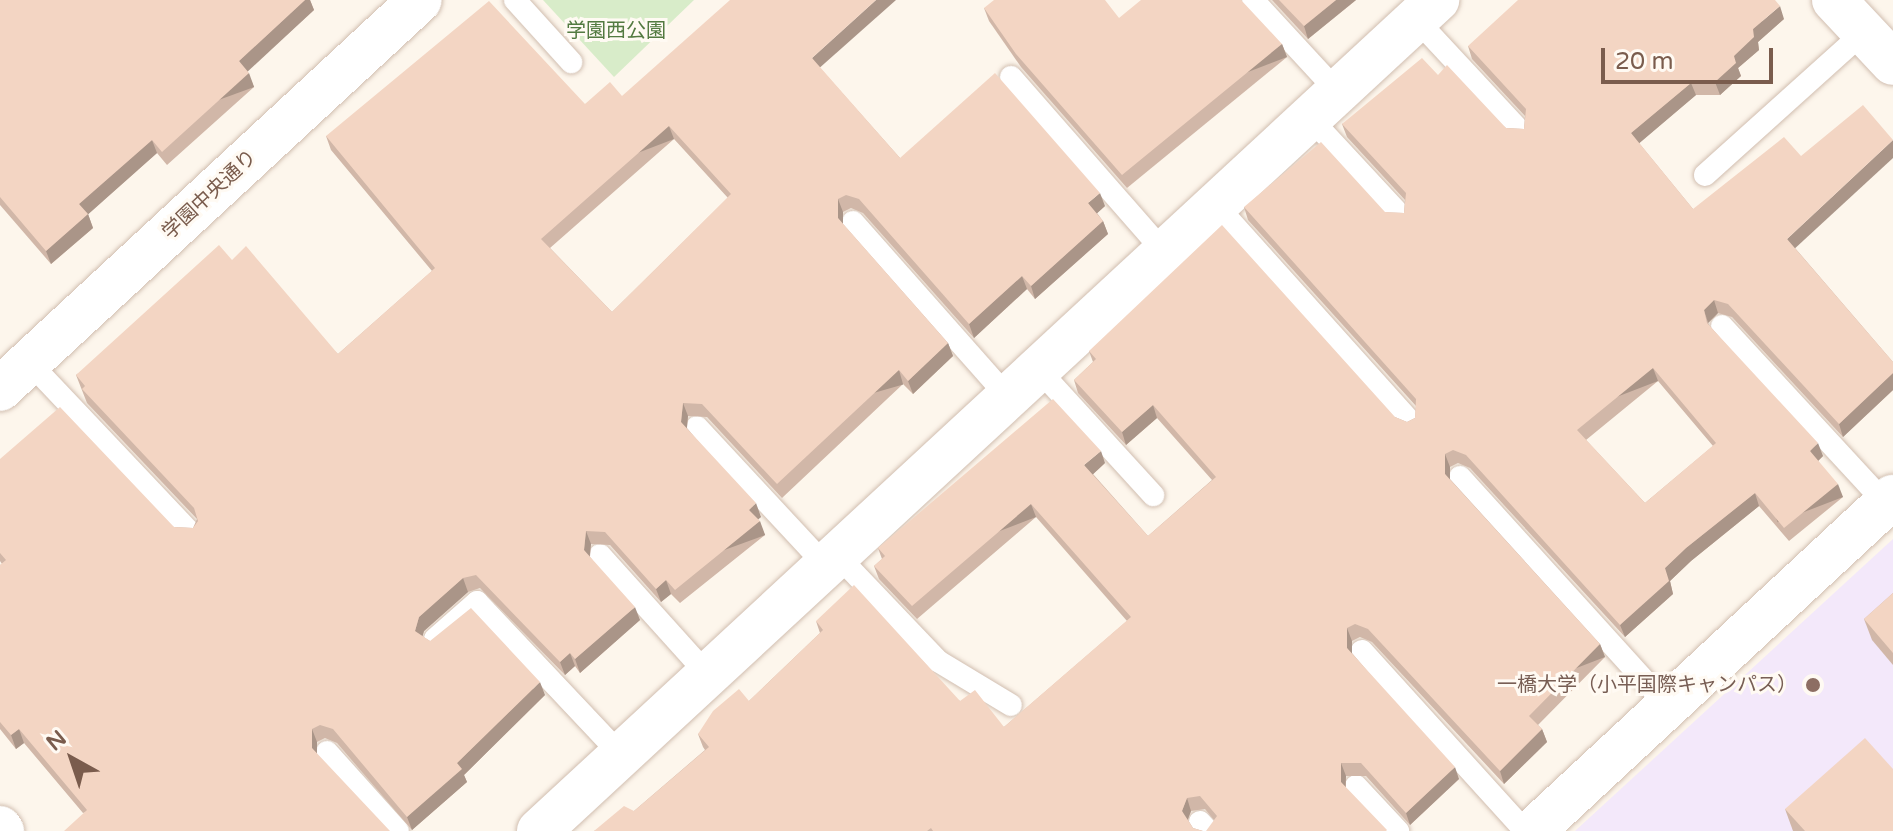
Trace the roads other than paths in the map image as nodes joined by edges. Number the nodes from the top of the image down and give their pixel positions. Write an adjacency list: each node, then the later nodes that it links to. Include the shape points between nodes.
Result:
1 (420, 0): 17 (street, 学園中央通り)
2 (515, 0): 7 (lane)
3 (1253, 0): 9 (lane)
4 (1834, 0): 6 (street)
5 (1427, 10): 9 (street); 10 (lane)
6 (1882, 44): 11 (lane)
7 (571, 62)
8 (1011, 77): 15 (lane)
9 (1324, 105): 12 (street); 13 (lane)
10 (1520, 131)
11 (1705, 175)
12 (1216, 205): 15 (street); 19 (lane)
13 (1400, 215)
14 (853, 222): 18 (lane)
15 (1165, 253): 18 (street)
16 (1722, 326): 23 (lane)
17 (15, 376): 24 (lane)
18 (1023, 383): 22 (lane); 26 (street)
19 (1410, 421)
20 (697, 427): 26 (lane)
21 (1460, 477): 31 (lane)
22 (1153, 495)
23 (1890, 500): 31 (street)
24 (189, 531)
25 (600, 555): 29 (lane)
26 (832, 560): 29 (street); 30 (lane, via 938,661)
27 (433, 641): 33 (lane, via 477,602)
28 (1362, 651): 38 (lane)
29 (708, 675): 33 (street)
30 (1011, 705)
31 (1668, 706): 39 (street)
32 (327, 752): 35 (lane)
33 (621, 755): 36 (street)
34 (1356, 786): 37 (lane)
35 (398, 831)
36 (539, 831)
37 (1398, 831)
38 (1525, 831)
39 (1533, 831)

